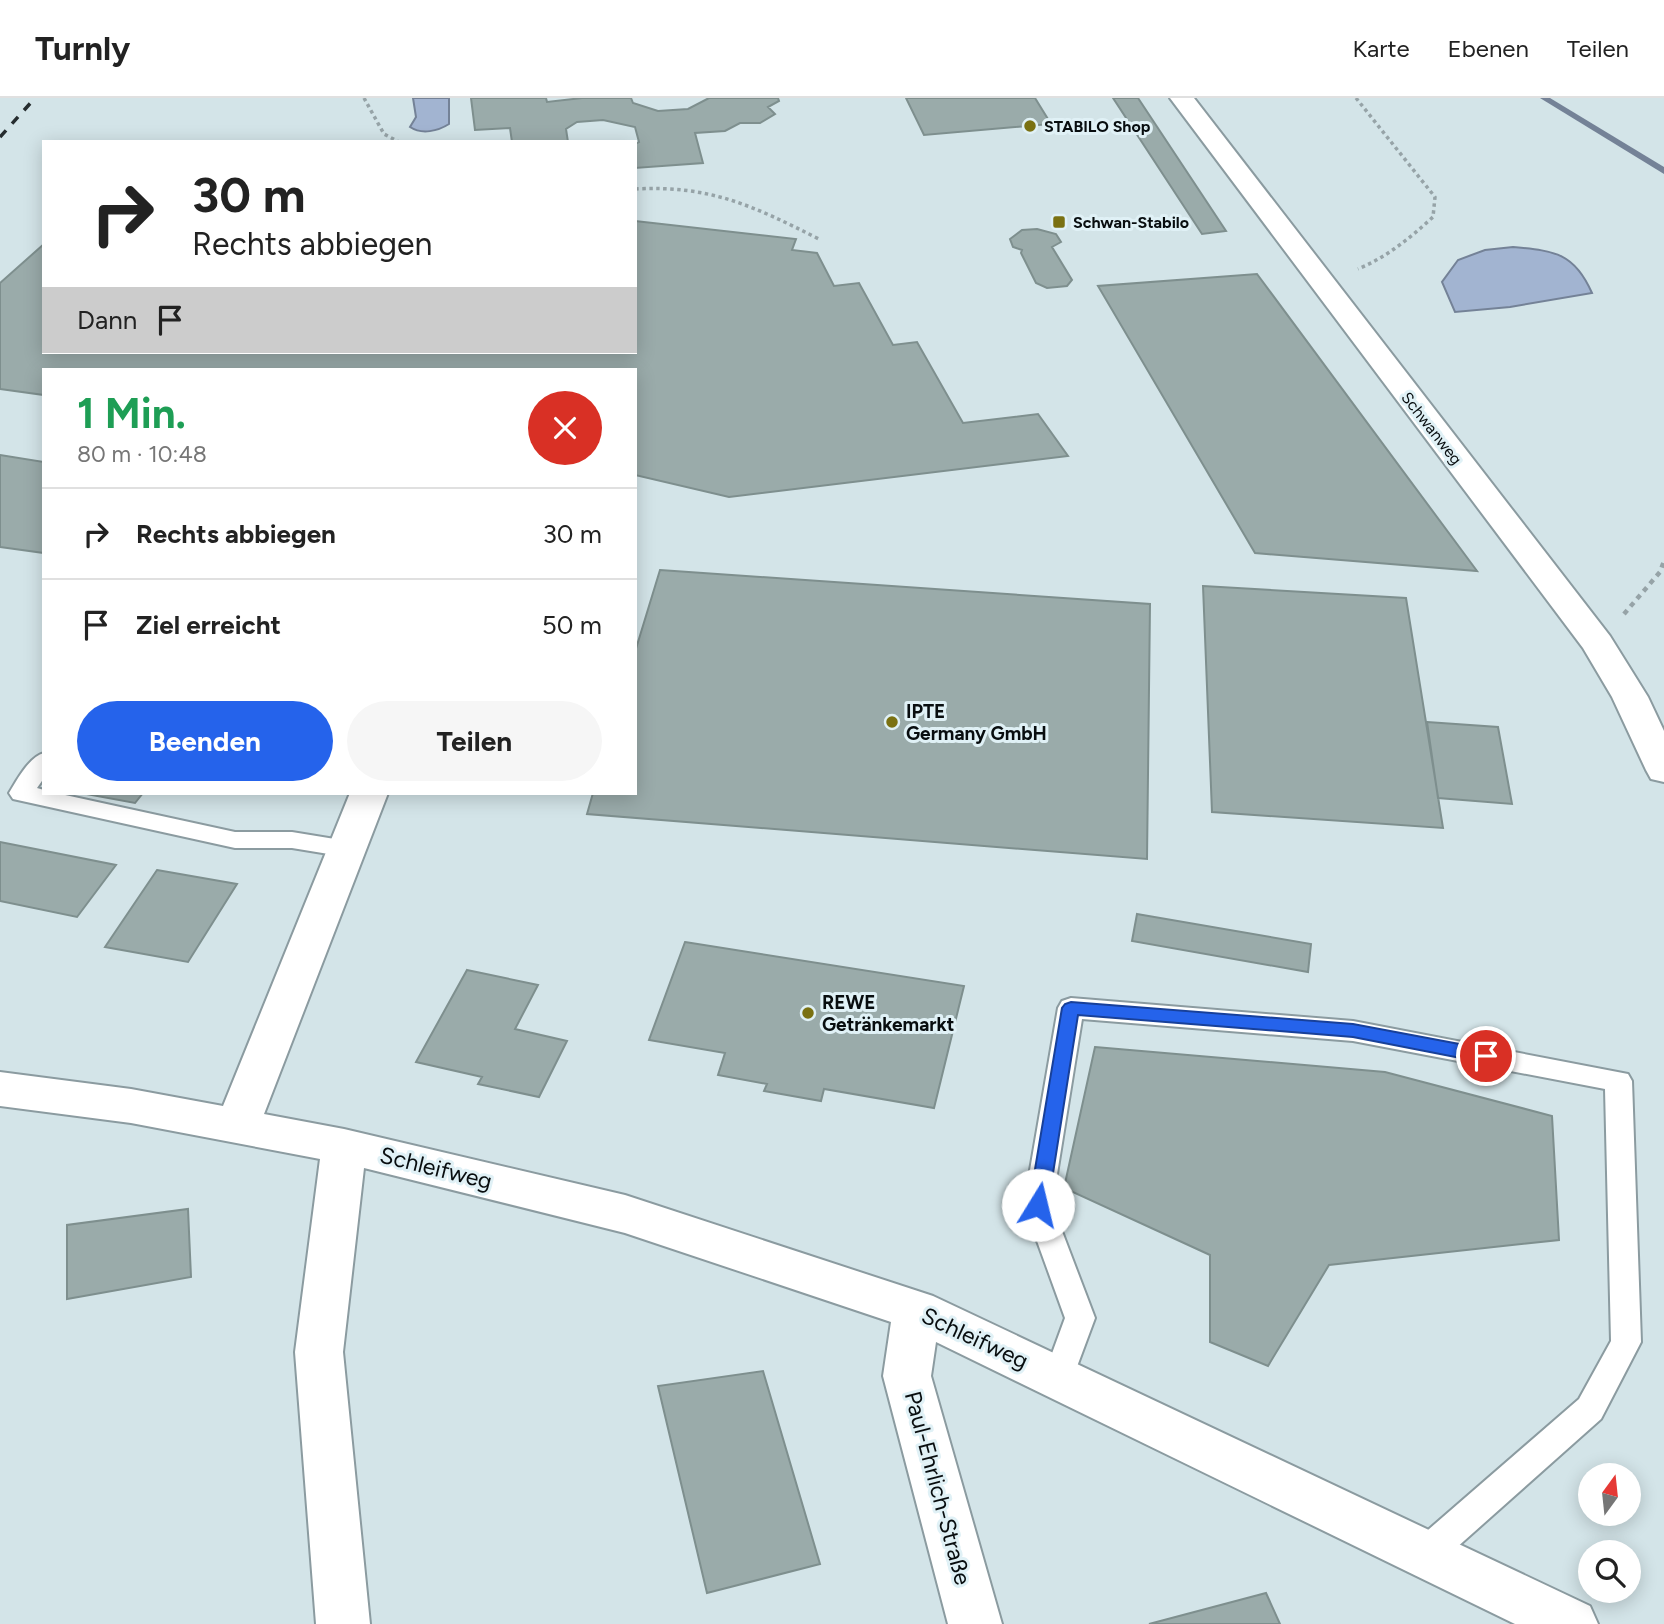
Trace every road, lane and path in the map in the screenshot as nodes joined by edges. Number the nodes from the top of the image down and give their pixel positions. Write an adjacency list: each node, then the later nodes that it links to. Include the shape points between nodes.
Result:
1 (364, 98): 4 (path, via 384,134)
2 (1182, 98): 7 (street, Schwanweg)
3 (1356, 98): 7 (path, via 1435,197 1433,217 1380,261)
4 (395, 140)
5 (637, 189): 6 (path, via 678,187 721,194)
6 (819, 239)
7 (1321, 284): 9 (street, Schwanweg)
8 (1664, 561): 9 (path, via 1660,572)
9 (1598, 644): 11 (street, Schwanweg, via 1630,697)
10 (42, 764): 13 (lane, via 20,793 235,840 292,840)
11 (1664, 770)
12 (368, 795): 13 (street)
13 (347, 849): 15 (street)
14 (0, 1089): 15 (street, Schleifweg)
15 (237, 1126): 16 (street, Schleifweg)
16 (344, 1146): 17 (street, Schleifweg, via 625,1214); 20 (street, via 319,1352)
17 (916, 1310): 18 (street, Schleifweg); 21 (street, Paul-Ehrlich-Straße, via 907,1376)
18 (1058, 1378): 19 (street, Schleifweg); 19 (lane, via 1080,1318 1038,1205 1071,1008 1353,1031 1618,1081 1626,1342 1590,1409)
19 (1425, 1554): 22 (street, Schleifweg)
20 (343, 1624)
21 (975, 1624)
22 (1571, 1624)

